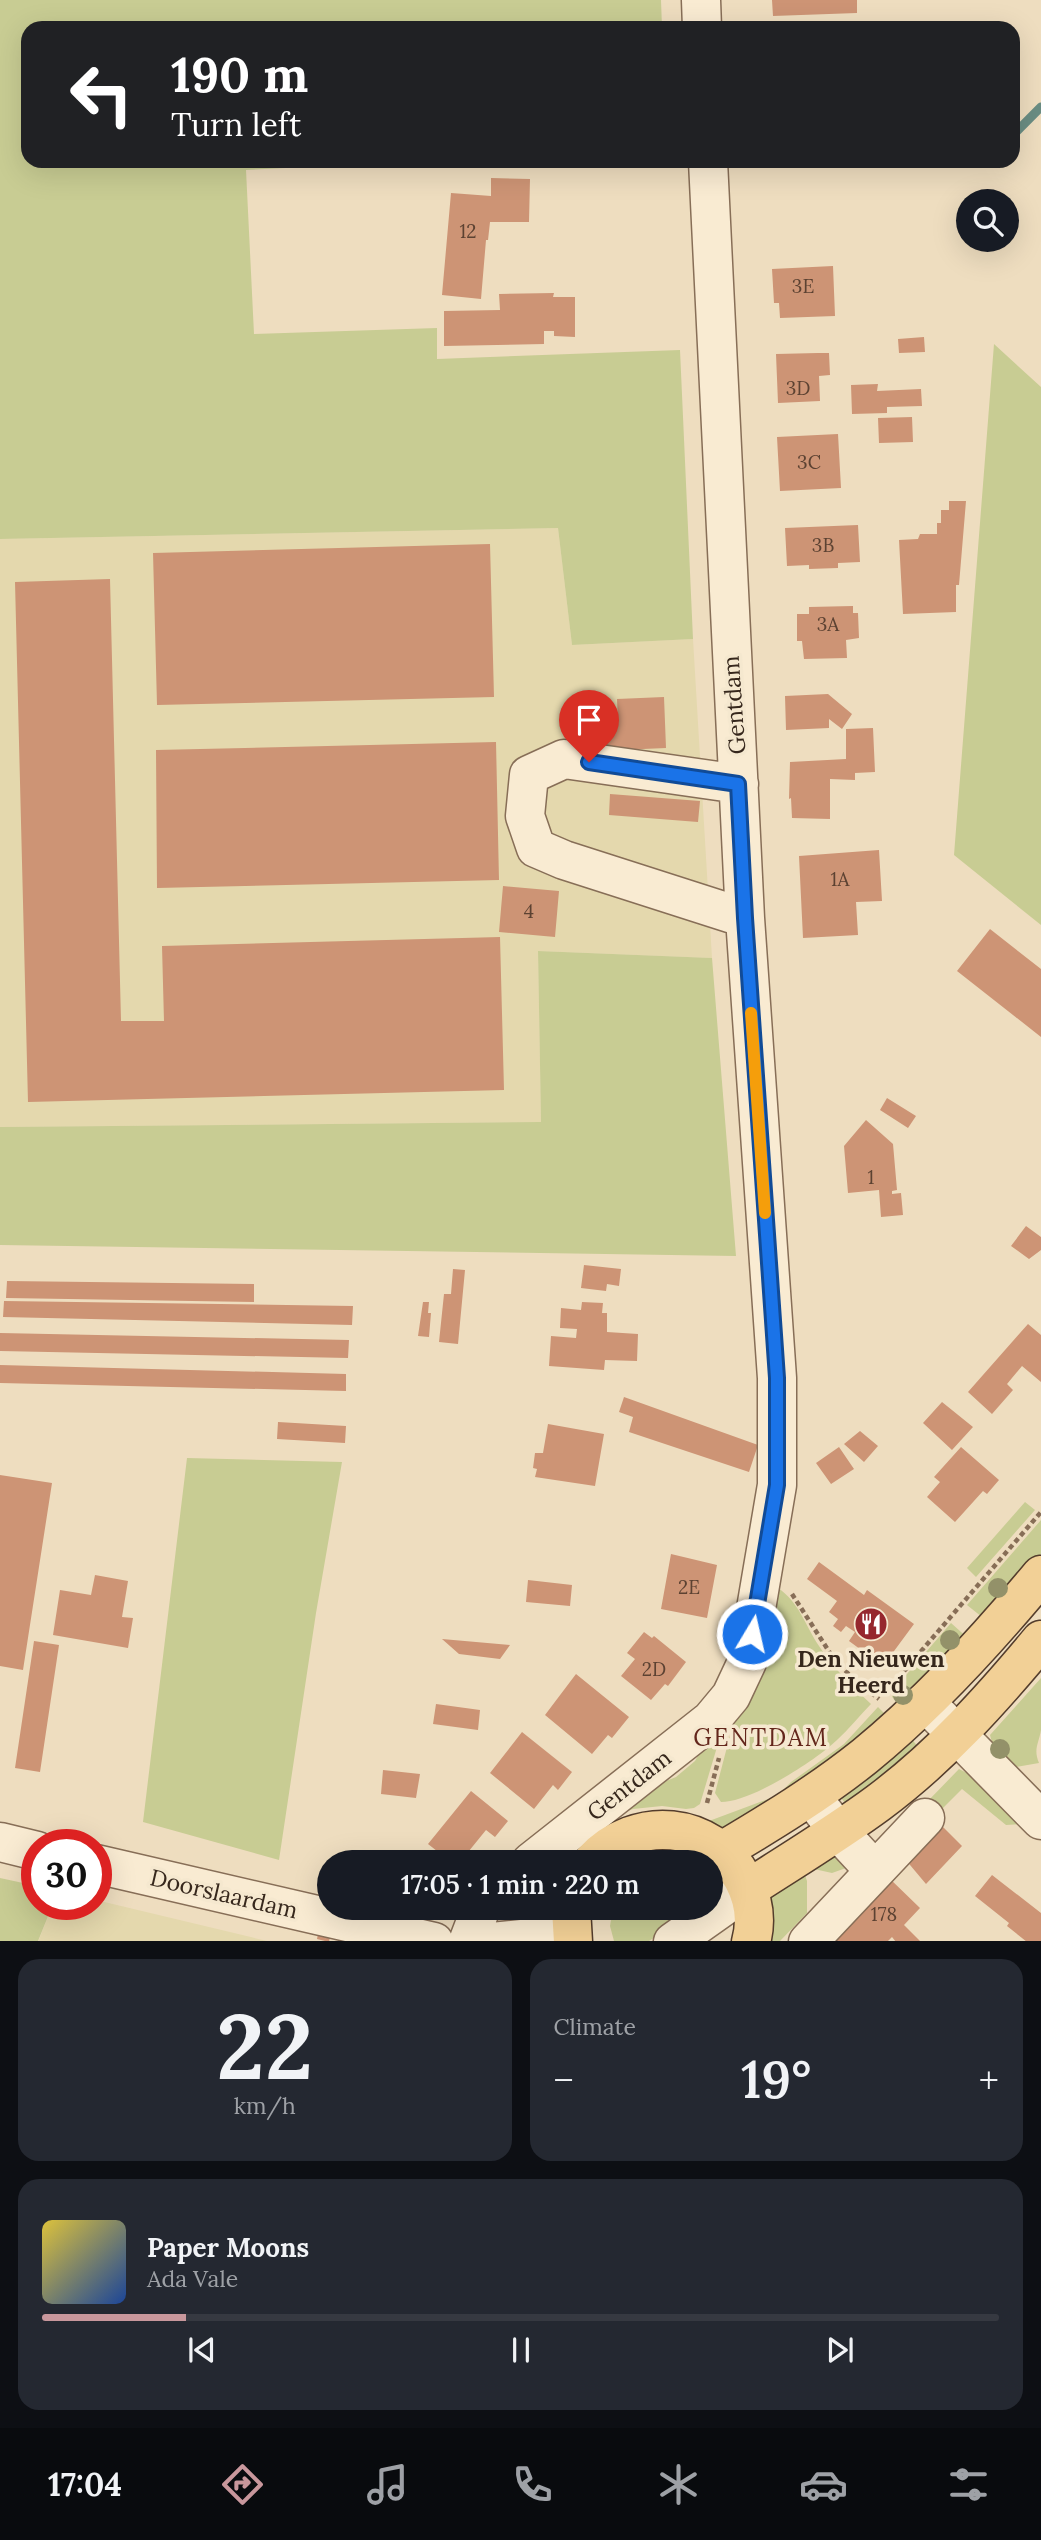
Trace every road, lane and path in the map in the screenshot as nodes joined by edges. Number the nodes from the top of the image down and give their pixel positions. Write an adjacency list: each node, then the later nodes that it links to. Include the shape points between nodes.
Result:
1 (701, 0): 2 (street)
2 (702, 21)
3 (708, 168): 4 (street, Gentdam)
4 (738, 784): 5 (street, Gentdam); 5 (street, via 564,759 529,775 525,816 536,848)
5 (745, 918): 7 (street, Gentdam, via 777,1378 777,1485)
6 (1041, 1512): 9 (path)
7 (766, 1560): 11 (path, via 832,1656 854,1680); 21 (street, Gentdam, via 747,1662 730,1696 711,1720)
8 (1041, 1575): 11 (main road)
9 (953, 1613)
10 (1041, 1640): 12 (main road)
11 (915, 1711): 12 (street); 14 (main road)
12 (957, 1735): 17 (street); 18 (main road)
13 (720, 1757): 15 (path, via 705,1809)
14 (811, 1796): 18 (street); 24 (main road)
15 (713, 1808)
16 (925, 1818): 27 (street)
17 (1041, 1820)
18 (838, 1831): 27 (street); 28 (main road)
19 (0, 1842): 20 (street)
20 (21, 1847)
21 (546, 1850)
22 (607, 1850): 23 (main road, via 619,1840 661,1829 683,1831)
23 (720, 1850)
24 (723, 1850)
25 (723, 1852): 28 (main road)
26 (112, 1868): 31 (street, Doorslaardam)
27 (875, 1871): 36 (street)
28 (748, 1889): 34 (street); 35 (main road, via 753,1911)
29 (476, 1920): 32 (street)
30 (571, 1926): 33 (street, via 551,1936)
31 (434, 1941)
32 (468, 1941)
33 (492, 1941)
34 (673, 1941)
35 (751, 1941)
36 (808, 1941)

